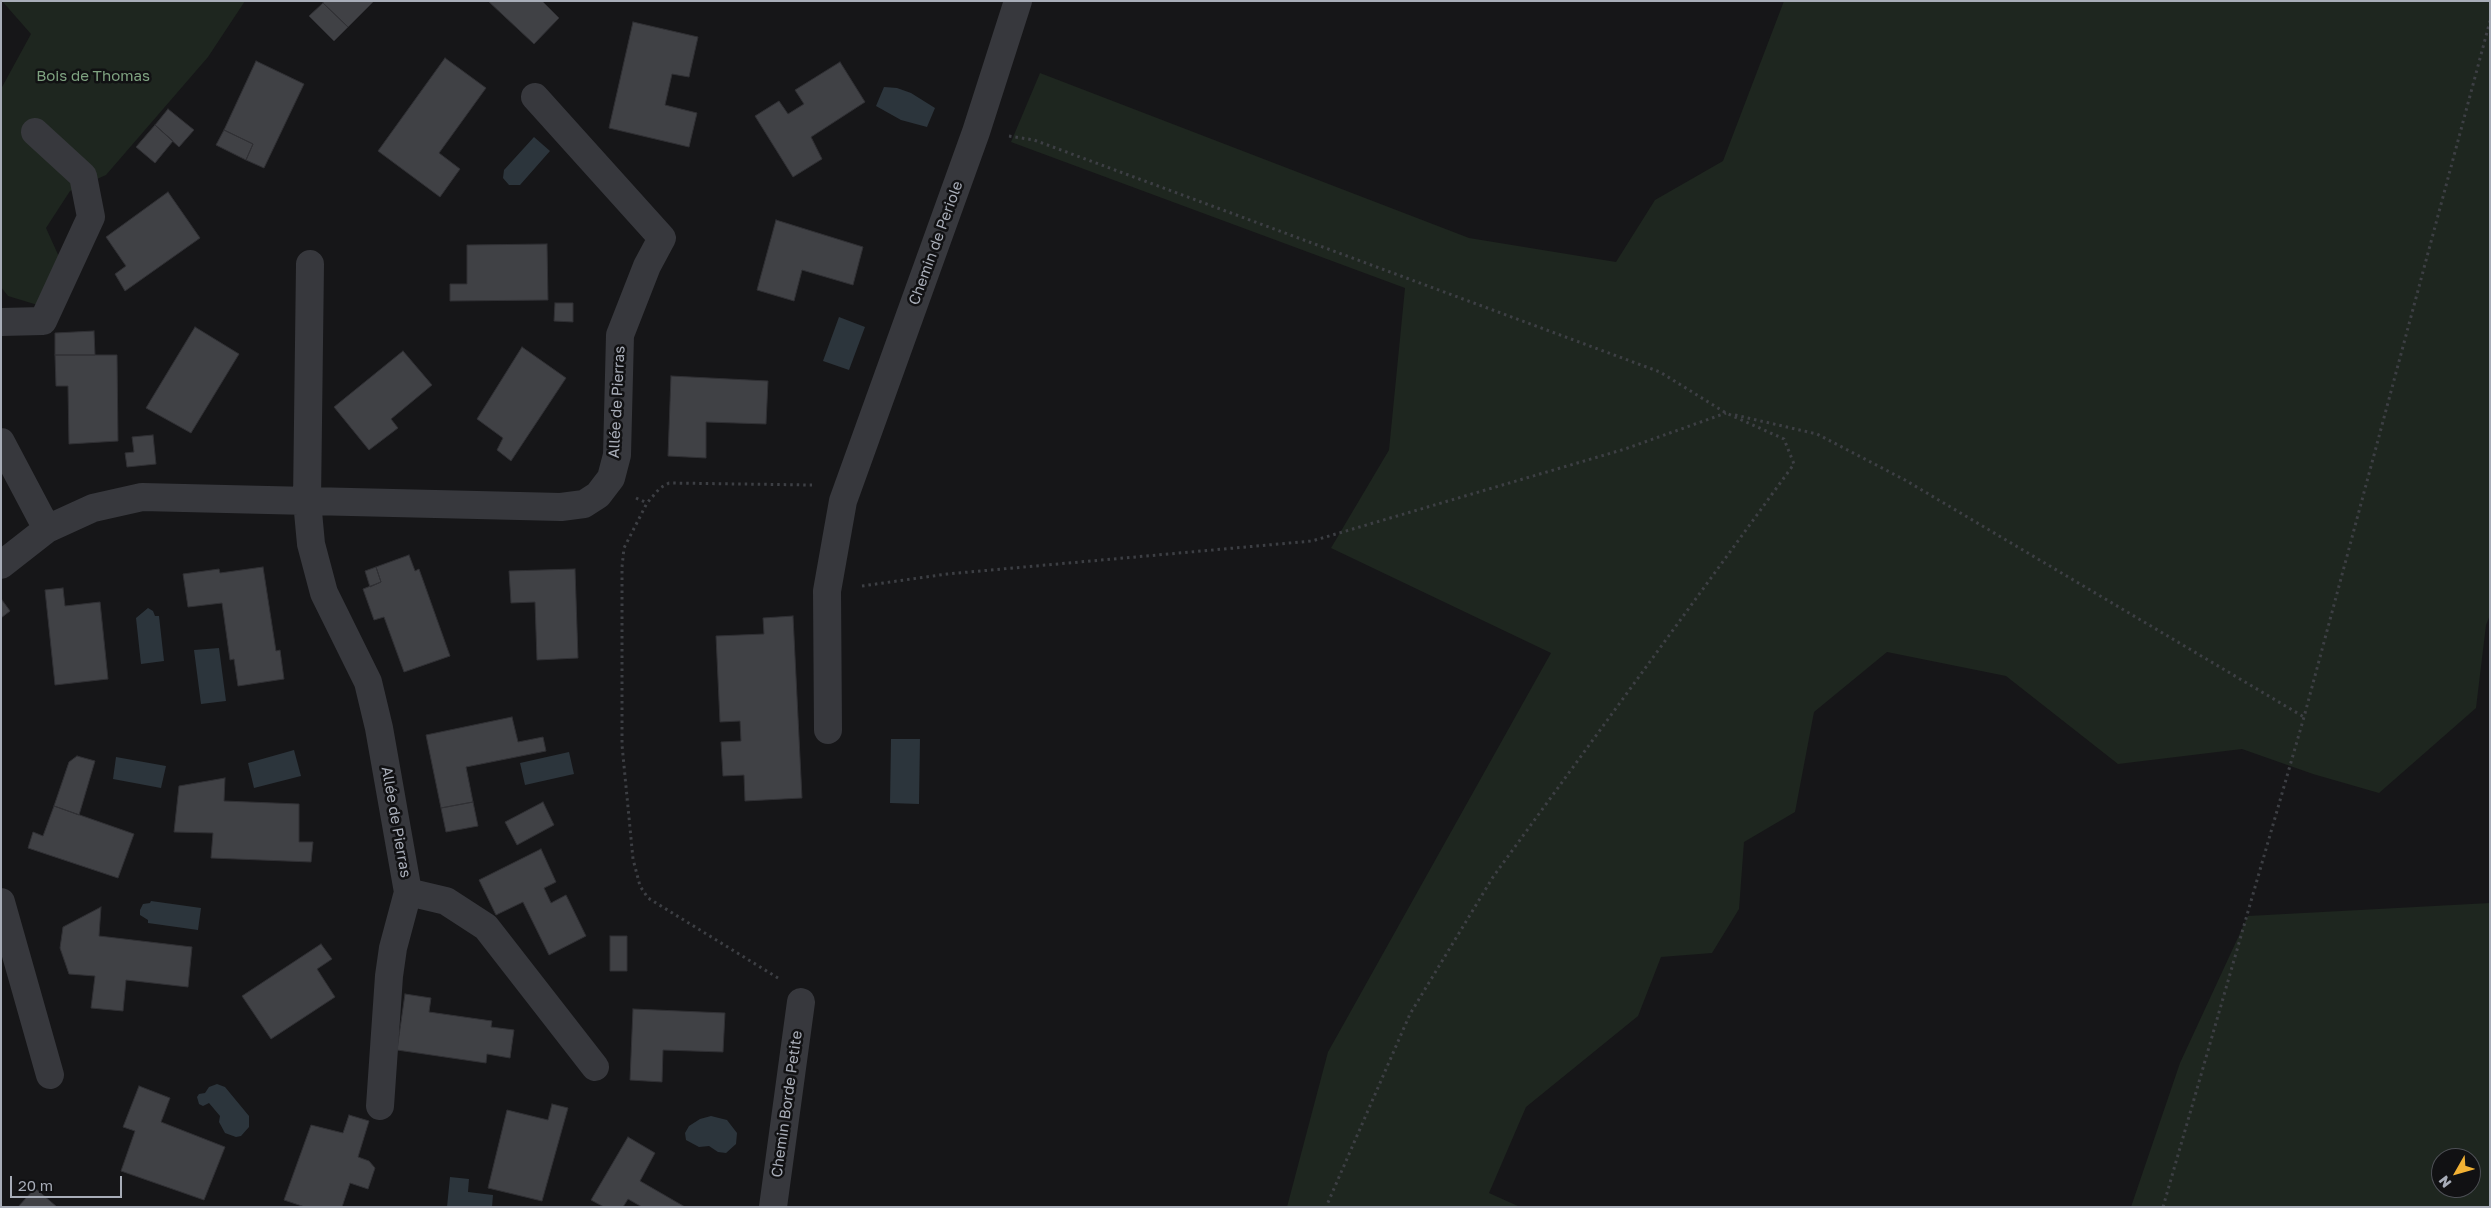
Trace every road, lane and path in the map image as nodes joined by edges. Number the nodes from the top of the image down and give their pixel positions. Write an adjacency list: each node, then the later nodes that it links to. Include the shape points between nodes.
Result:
1 (1018, 1): 5 (street, Chemin de Periole)
2 (2490, 21): 15 (path)
3 (535, 97): 11 (street, Allée de Pierras, via 662,238 647,266 620,335 617,455 611,478 598,495 584,504 561,507)
4 (34, 132): 7 (street, via 83,176 91,216 43,321)
5 (976, 132): 8 (path, via 1034,140 1660,372); 10 (street, Chemin de Periole)
6 (310, 264): 11 (street, Allée de Pierras)
7 (1, 322)
8 (1726, 413): 14 (path, via 1625,449 1312,542 947,574); 15 (path, via 1818,434 1896,475); 24 (path, via 1784,439 1794,464 1493,877 1410,1014)
9 (1, 442): 12 (street)
10 (849, 482): 14 (street, Chemin de Periole); 19 (path, via 813,485 669,483 647,503 624,548 622,567 622,745 633,859 640,886 648,898 774,974)
11 (307, 501): 12 (street, Allée de Pierras, via 142,497 93,508); 17 (street, Allée de Pierras, via 311,544 324,593 368,682)
12 (47, 529): 13 (street, Allée de Pierras)
13 (1, 565)
14 (827, 591): 16 (street, Chemin de Periole)
15 (2304, 717): 25 (path)
16 (828, 730)
17 (408, 892): 20 (street, Allée de Pierras, via 446,901 486,928); 22 (street, via 389,976)
18 (1, 902): 21 (street)
19 (801, 1002): 23 (street, Chemin Borde Petite)
20 (595, 1067)
21 (50, 1076)
22 (380, 1106)
23 (773, 1207)
24 (1326, 1207)
25 (2163, 1207)

